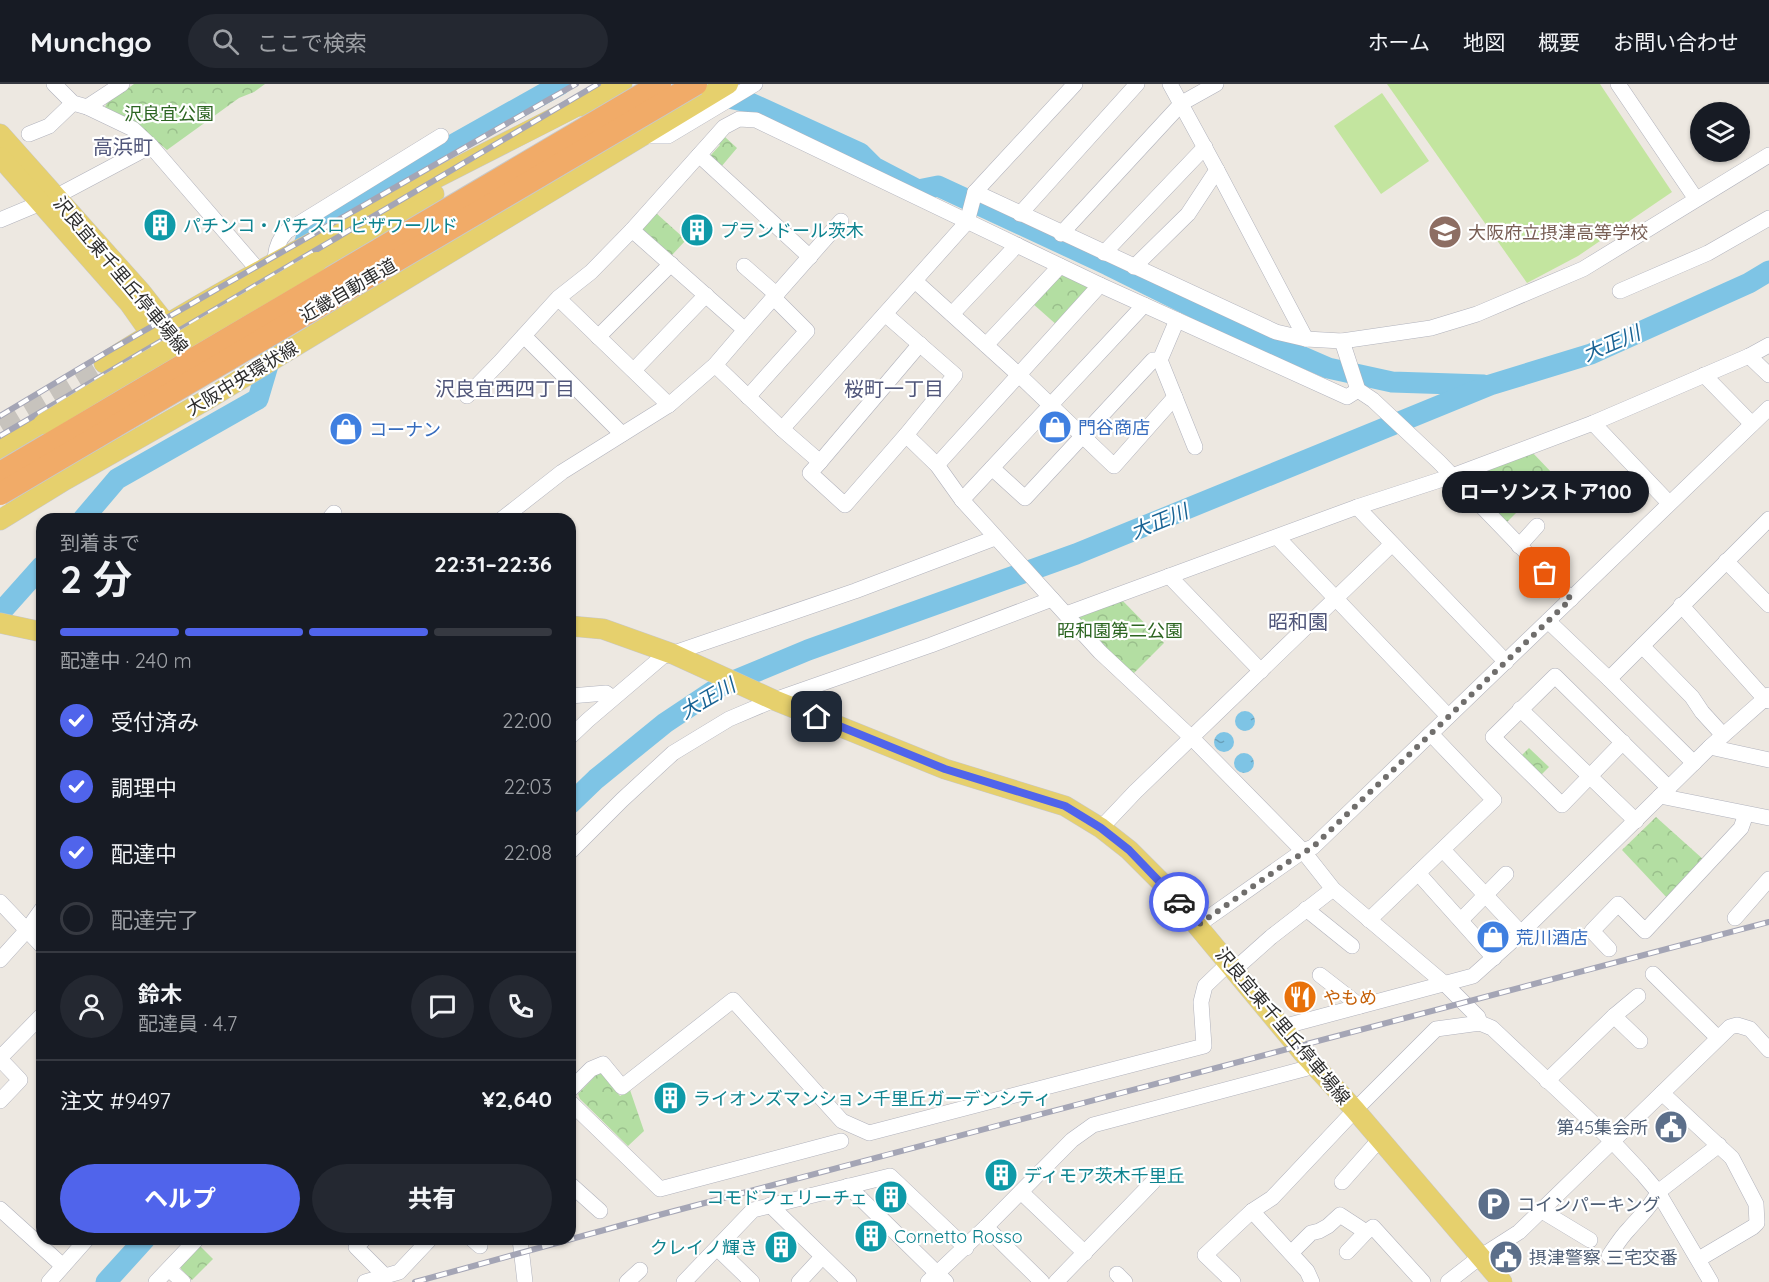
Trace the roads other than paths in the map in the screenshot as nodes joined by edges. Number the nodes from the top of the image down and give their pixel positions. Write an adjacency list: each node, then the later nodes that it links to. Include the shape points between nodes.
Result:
1 (54, 84): 15 (street)
2 (122, 84): 15 (street)
3 (660, 84): 90 (highway, 近畿自動車道, bridge)
4 (696, 84): 92 (highway, 近畿自動車道, bridge)
5 (728, 84): 19 (main road, 大阪中央環状線)
6 (755, 84): 19 (street, via 668,136)
7 (1075, 84): 26 (street)
8 (1137, 84): 29 (street)
9 (1170, 84): 14 (street)
10 (1216, 84): 14 (street)
11 (1618, 84): 27 (street)
12 (618, 85): 13 (main road)
13 (589, 100): 40 (main road); 86 (main road, bridge)
14 (1182, 103): 21 (street); 35 (street)
15 (80, 105): 17 (street); 20 (street, via 133,129)
16 (0, 134): 28 (main road, 沢良宜東千里丘停車場線)
17 (29, 134)
18 (441, 136): 40 (street, via 287,231)
19 (644, 136): 75 (main road, 大阪中央環状線)
20 (151, 146): 28 (street); 40 (street)
21 (1205, 147): 25 (street); 37 (street)
22 (699, 155): 33 (street, via 724,127 739,119 756,120); 34 (street); 38 (street)
23 (1769, 155): 27 (street)
24 (0, 157): 28 (main road, 沢良宜東千里丘停車場線)
25 (1217, 170): 43 (street, via 1188,214); 58 (street)
26 (975, 192): 29 (street); 33 (street)
27 (1696, 199): 62 (street, via 1583,269 1530,293 1431,328)
28 (48, 200): 31 (street); 54 (main road, 沢良宜東千里丘停車場線, via 129,303)
29 (1020, 214): 35 (street)
30 (1769, 218): 46 (street, via 1708,253)
31 (0, 220)
32 (841, 221): 38 (street)
33 (967, 222): 36 (street); 44 (street)
34 (632, 230): 39 (street); 49 (street, via 591,272)
35 (1061, 234): 37 (street)
36 (1017, 245): 42 (street); 52 (street)
37 (1104, 253): 43 (street)
38 (810, 257): 48 (street)
39 (671, 264): 47 (street); 57 (street)
40 (267, 266): 54 (main road)
41 (744, 266): 48 (street)
42 (1060, 266): 45 (street); 60 (street)
43 (1134, 267): 58 (street, via 1276,332)
44 (915, 281): 51 (street); 52 (street)
45 (1100, 285): 50 (street); 68 (street)
46 (1620, 291)
47 (706, 295): 55 (street); 67 (street)
48 (775, 297): 55 (street); 73 (street, via 807,331)
49 (558, 298): 56 (street); 57 (street)
50 (1144, 305): 53 (street); 76 (street)
51 (885, 314): 59 (street); 81 (street)
52 (952, 315): 60 (street)
53 (1177, 320): 64 (street); 71 (street, via 1347,397)
54 (158, 328): 65 (main road); 75 (main road, 沢良宜東千里丘停車場線, via 182,377)
55 (745, 330): 66 (street)
56 (524, 336): 72 (street); 82 (street)
57 (598, 337): 67 (street)
58 (1306, 339): 62 (street)
59 (920, 344): 83 (street, via 955,375); 87 (street)
60 (986, 345): 68 (street)
61 (1769, 345): 63 (street)
62 (1343, 347): 71 (street)
63 (1749, 356): 69 (street); 70 (street)
64 (1160, 360): 74 (street); 84 (street, via 1153,360)
65 (104, 363)
66 (715, 365): 73 (street); 77 (street)
67 (634, 370): 77 (street)
68 (1019, 375): 76 (street); 88 (street)
69 (1704, 375): 79 (street); 80 (street)
70 (1769, 375)
71 (1358, 390): 91 (street)
72 (467, 396)
73 (748, 397): 81 (street)
74 (1175, 398): 84 (street, via 1114,466); 85 (street)
75 (208, 399): 97 (main road, 大阪中央環状線)
76 (1050, 404): 84 (street); 89 (street)
77 (669, 405): 82 (street)
78 (1769, 408): 80 (street)
79 (1593, 423): 91 (street); 94 (street)
80 (1752, 424): 94 (street)
81 (782, 429): 87 (street)
82 (621, 434): 96 (street, via 562,472)
83 (906, 435): 87 (street, via 845,505 810,473); 88 (street)
84 (1082, 437): 89 (street, via 1025,498)
85 (1195, 447)
86 (0, 449)
87 (820, 462)
88 (937, 465): 93 (street)
89 (992, 468): 93 (street)
90 (0, 473)
91 (1452, 476): 95 (street); 103 (street)
92 (0, 494)
93 (962, 500): 101 (street)
94 (1669, 503): 108 (street)
95 (1357, 507): 100 (street); 102 (street)
96 (510, 513)
97 (0, 520)
98 (1768, 521): 104 (street)
99 (1538, 526): 103 (street)
100 (1277, 537): 105 (street); 107 (street)
101 (998, 540): 106 (street); 117 (street)
102 (1392, 544): 107 (street); 118 (street)
103 (1519, 546): 108 (street)
104 (1726, 561): 109 (street); 110 (street)
105 (1169, 576): 111 (street); 119 (street)
106 (1051, 598): 111 (street); 124 (street)
107 (1336, 599): 119 (street); 126 (street)
108 (1571, 599): 112 (street)
109 (1681, 605): 116 (street); 123 (street)
110 (1769, 605)
111 (1066, 614): 130 (street, via 1100,652)
112 (1548, 621): 118 (street); 120 (street)
113 (2, 626): 115 (main road)
114 (576, 627): 117 (main road, 沢良宜東千里丘停車場線, via 603,629)
115 (36, 631)
116 (1642, 646): 120 (street); 129 (street)
117 (678, 656): 122 (street, via 662,657); 124 (main road, 沢良宜東千里丘停車場線)
118 (1506, 662): 126 (street)
119 (1261, 671): 130 (street)
120 (1610, 679): 134 (street)
121 (576, 696): 122 (street, via 606,693)
122 (613, 698): 127 (street)
123 (1768, 698): 129 (street)
124 (774, 700): 140 (main road, 沢良宜東千里丘停車場線, via 945,769 1065,806); 141 (street, via 729,719 673,753)
125 (1520, 709): 131 (street, via 1555,676); 135 (street); 135 (street, via 1493,737 1562,805)
126 (1448, 716): 128 (street)
127 (576, 732)
128 (1431, 734): 142 (street, via 1494,800); 143 (street, via 1313,847)
129 (1723, 735): 132 (street)
130 (1192, 738): 140 (street); 143 (street)
131 (1623, 742): 135 (street); 136 (street)
132 (1710, 747): 133 (street); 134 (street)
133 (1769, 760)
134 (1694, 763): 136 (street)
135 (1590, 776): 139 (street)
136 (1664, 792): 137 (street); 139 (street)
137 (1746, 814): 138 (street); 160 (street, via 1741,828 1645,931 1618,904 1592,931)
138 (1769, 818)
139 (1636, 821): 157 (street)
140 (1101, 828): 155 (main road, 沢良宜東千里丘停車場線, via 1129,850)
141 (576, 846)
142 (1443, 850): 144 (street); 148 (street)
143 (1303, 852): 147 (street); 155 (street)
144 (1418, 873): 153 (street); 154 (street)
145 (1506, 874): 148 (street)
146 (1769, 879): 152 (street)
147 (1333, 889): 150 (street); 153 (street)
148 (1486, 895): 154 (street); 157 (street)
149 (0, 902): 156 (street)
150 (1306, 909): 159 (street); 163 (street)
151 (36, 917): 156 (street)
152 (1735, 918)
153 (1369, 920): 166 (street)
154 (1461, 920): 161 (street)
155 (1198, 925): 163 (main road, 沢良宜東千里丘停車場線)
156 (27, 930): 158 (street); 162 (street)
157 (1521, 933): 161 (street)
158 (36, 940)
159 (1353, 946)
160 (1609, 949)
161 (1494, 958): 166 (street, via 1473,976)
162 (0, 960)
163 (1232, 966): 172 (main road, 沢良宜東千里丘停車場線); 179 (street, via 1205,986 1201,1002 1204,1046 870,1133 842,1121 733,1000 622,1087 603,1064 591,1069)
164 (1653, 974): 173 (street)
165 (1320, 975): 168 (street)
166 (1445, 984): 168 (street); 171 (street)
167 (1638, 996): 169 (street)
168 (1360, 1006): 172 (street)
169 (1614, 1016): 174 (street); 178 (street)
170 (36, 1021): 176 (street)
171 (1480, 1023): 178 (street, via 1492,1028); 183 (street, via 1436,1029)
172 (1281, 1027): 177 (main road, 沢良宜東千里丘停車場線)
173 (1718, 1038): 175 (street, via 1737,1025 1750,1029); 180 (street)
174 (1640, 1041)
175 (1769, 1050)
176 (0, 1059): 181 (street, via 21,1080)
177 (1315, 1066): 183 (main road, 沢良宜東千里丘停車場線); 192 (street, via 1093,1125 1072,1140)
178 (1547, 1080): 186 (street)
179 (576, 1084)
180 (1662, 1093): 186 (street); 187 (street)
181 (0, 1101)
182 (576, 1108): 185 (street, via 660,1189)
183 (1354, 1110): 184 (main road, 沢良宜東千里丘停車場線); 199 (street, via 1272,1198)
184 (1380, 1139): 189 (street); 218 (main road, 沢良宜東千里丘停車場線)
185 (841, 1141)
186 (1612, 1141): 193 (street); 200 (street)
187 (1719, 1145): 193 (street); 195 (street, via 1732,1158)
188 (1153, 1182): 214 (street)
189 (1342, 1182)
190 (848, 1186): 196 (street); 211 (street, via 890,1176); 224 (street)
191 (576, 1189): 198 (street)
192 (1021, 1192): 201 (street); 214 (street)
193 (1658, 1192): 216 (street); 219 (street)
194 (1769, 1196): 195 (street)
195 (1756, 1204): 219 (street, via 1754,1227)
196 (770, 1205): 212 (street, via 753,1210); 217 (street)
197 (0, 1209): 204 (street)
198 (600, 1211)
199 (1252, 1211): 215 (street); 237 (street, via 1205,1255)
200 (1542, 1211): 203 (street); 218 (street, via 1519,1232)
201 (986, 1227): 211 (street); 235 (street)
202 (1366, 1232): 213 (street); 215 (street, via 1340,1215 1320,1231 1311,1233); 239 (street, via 1373,1227)
203 (1590, 1240)
204 (36, 1242)
205 (40, 1245): 220 (street)
206 (82, 1245): 220 (street)
207 (191, 1245): 221 (street)
208 (358, 1245): 223 (street)
209 (424, 1245): 223 (street, via 399,1272)
210 (521, 1245): 229 (street)
211 (966, 1248): 224 (street)
212 (718, 1249): 231 (street); 232 (street)
213 (1347, 1252)
214 (1085, 1253): 236 (street)
215 (1291, 1253): 238 (street)
216 (1609, 1256)
217 (822, 1257): 233 (street); 234 (street)
218 (1480, 1257): 240 (street); 241 (main road, 沢良宜東千里丘停車場線)
219 (1699, 1259): 242 (street)
220 (63, 1266): 225 (street)
221 (169, 1269): 226 (street); 227 (street)
222 (640, 1270): 230 (street)
223 (385, 1276): 228 (street)
224 (937, 1279)
225 (49, 1282)
226 (156, 1282)
227 (183, 1282)
228 (365, 1282)
229 (525, 1282)
230 (627, 1282)
231 (684, 1282)
232 (752, 1282)
233 (799, 1282)
234 (849, 1282)
235 (1042, 1282)
236 (1056, 1282)
237 (1233, 1282)
238 (1312, 1282)
239 (1423, 1282)
240 (1448, 1282)
241 (1502, 1282)
242 (1711, 1282)

